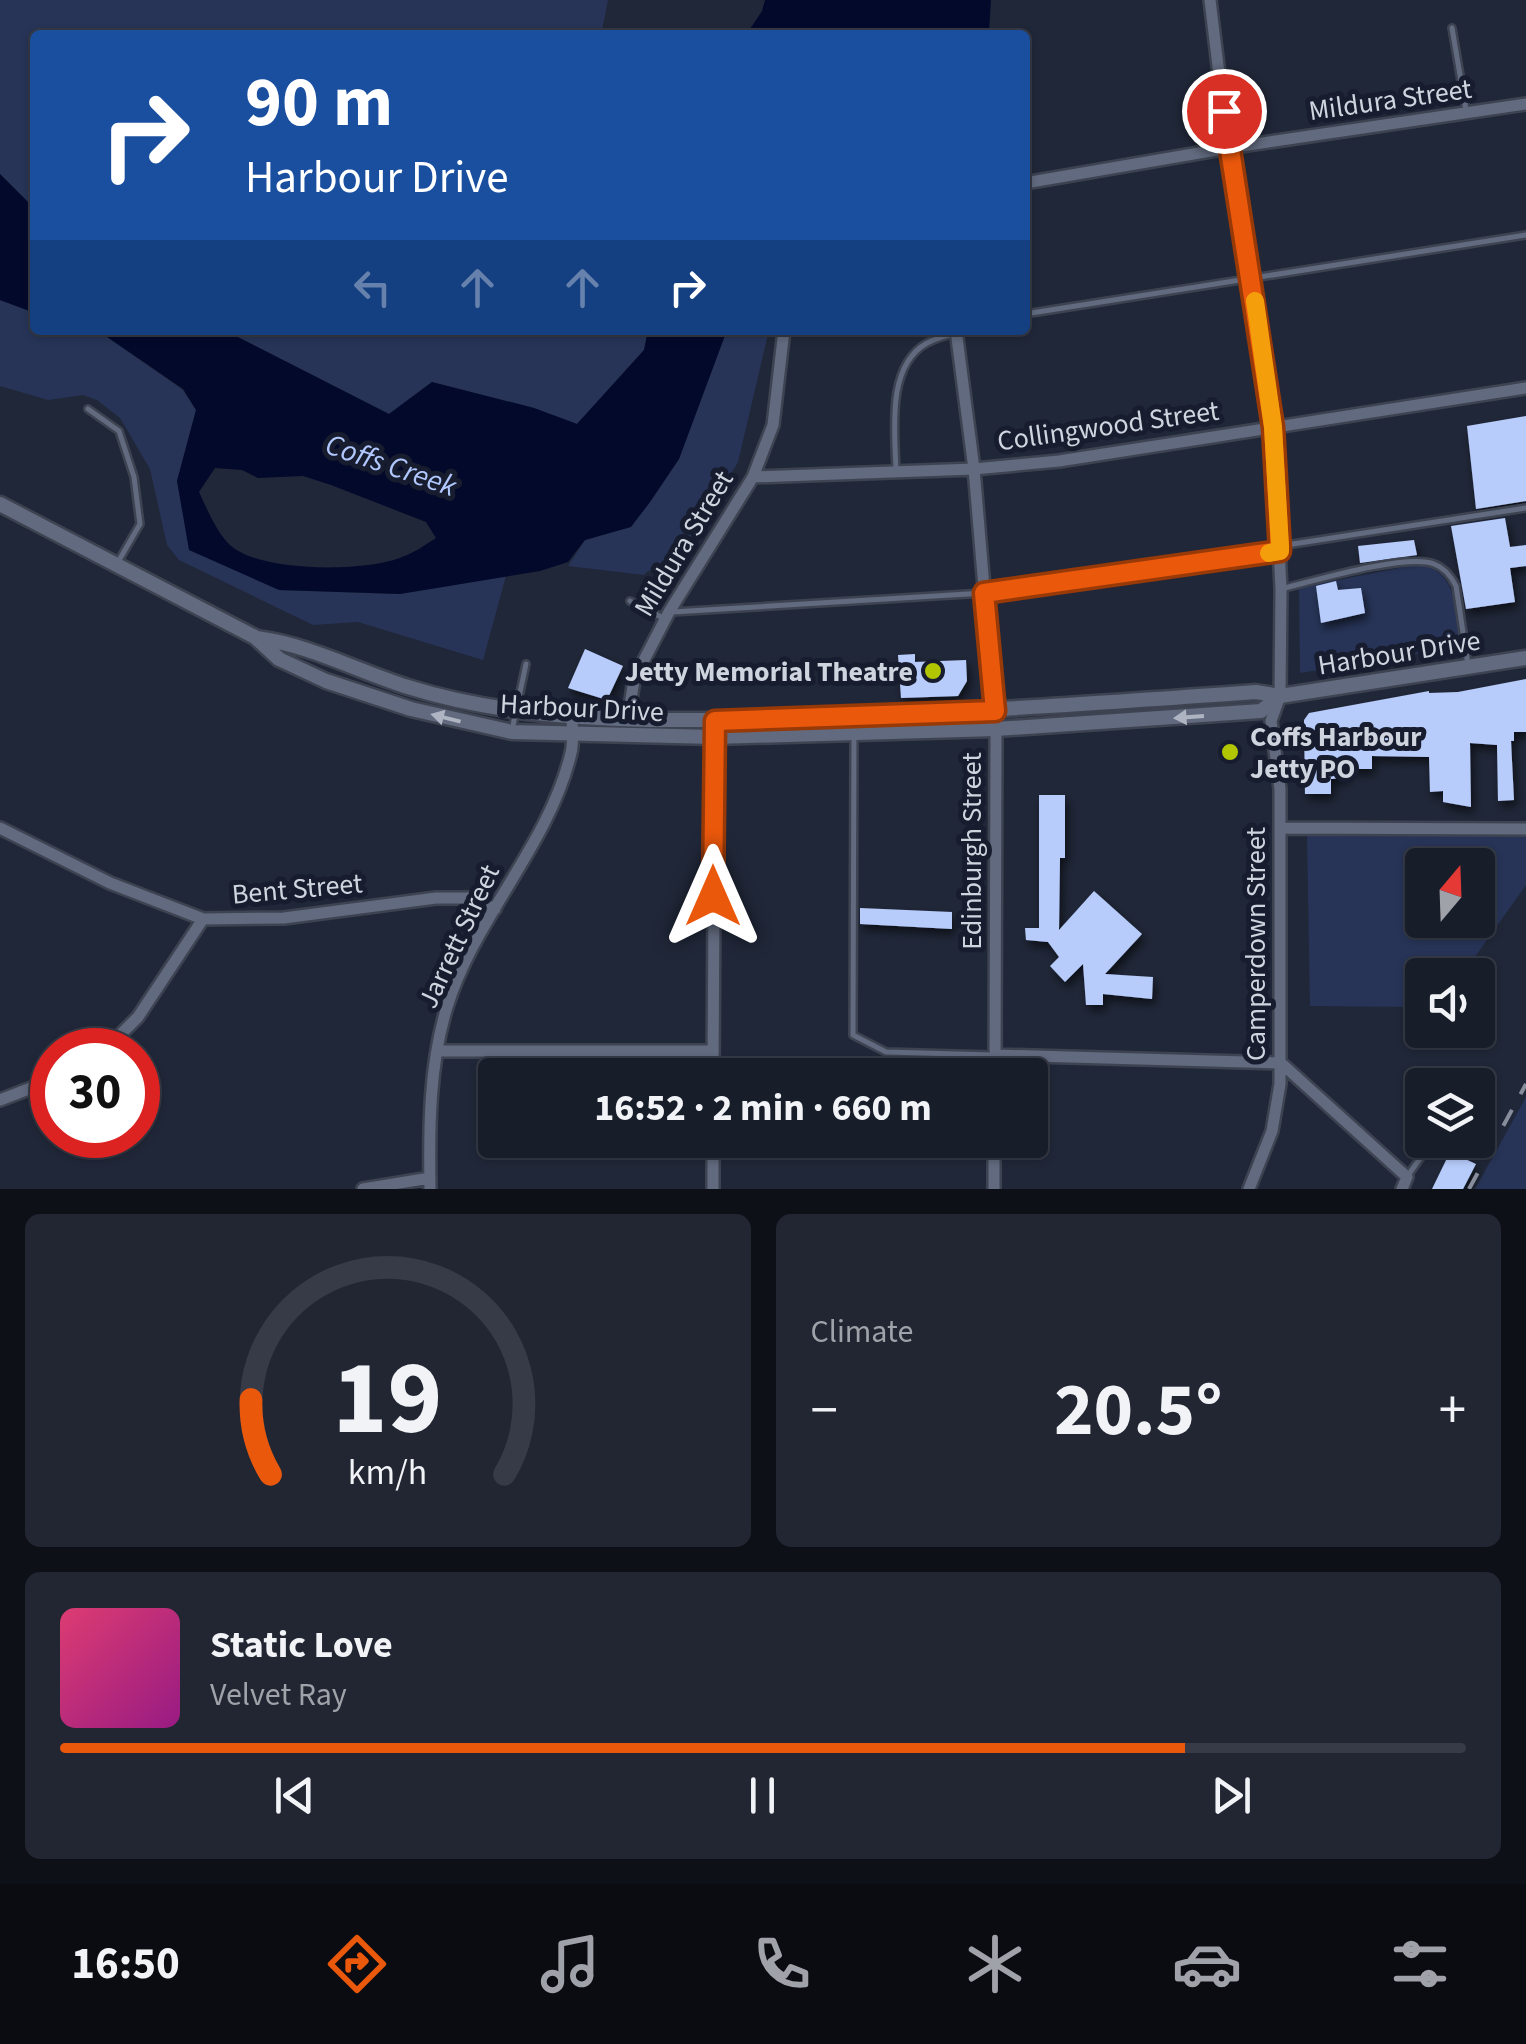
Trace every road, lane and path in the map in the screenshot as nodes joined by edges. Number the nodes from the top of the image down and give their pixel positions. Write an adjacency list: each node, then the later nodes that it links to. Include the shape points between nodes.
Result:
1 (1210, 0): 5 (street, Camperdown Street)
2 (1452, 28): 4 (lane)
3 (1526, 104): 4 (street, Mildura Street)
4 (1467, 112): 5 (street, Mildura Street)
5 (1228, 148): 6 (street, Mildura Street); 8 (street, Camperdown Street)
6 (1030, 181)
7 (1526, 236): 8 (lane)
8 (1252, 279): 9 (lane); 15 (street, Camperdown Street)
9 (1030, 313)
10 (783, 335): 18 (street, Mildura Street, via 773,425)
11 (948, 335): 17 (lane, via 908,358 898,389)
12 (960, 335): 16 (street, Edinburgh Street)
13 (1526, 388): 15 (street, Collingwood Street)
14 (88, 408): 22 (lane, via 120,430 134,478 140,524)
15 (1273, 427): 16 (street, Collingwood Street); 21 (street, Camperdown Street)
16 (974, 468): 17 (street, Collingwood Street); 24 (street, Edinburgh Street)
17 (896, 471): 18 (street, Collingwood Street)
18 (753, 477): 26 (street, Mildura Street)
19 (0, 504): 22 (street, Harbour Drive)
20 (1526, 508): 21 (lane)
21 (1280, 548): 23 (street, Camperdown Street); 24 (lane)
22 (117, 565): 27 (street, Harbour Drive)
23 (1281, 589): 30 (lane, via 1407,562 1433,564 1456,586); 31 (street, Camperdown Street)
24 (984, 593): 26 (lane); 33 (street, Edinburgh Street)
25 (630, 601): 26 (lane)
26 (667, 616): 35 (street, Mildura Street, via 634,680)
27 (255, 637): 32 (street, Harbour Drive, via 287,642 410,688); 38 (street, Harbour Drive, one-way to 27, via 411,709 326,680 280,659)
28 (1526, 658): 30 (street, Harbour Drive)
29 (526, 664): 32 (lane)
30 (1469, 668): 31 (street, Harbour Drive)
31 (1280, 696): 33 (street, Harbour Drive, via 1256,692); 37 (street, Harbour Drive, one-way to 37, via 1261,712); 43 (street, Camperdown Street, via 1271,721)
32 (516, 710): 34 (street, Harbour Drive); 38 (lane)
33 (995, 711): 36 (street, Harbour Drive); 37 (street, Edinburgh Street)
34 (572, 715): 35 (street, Harbour Drive); 40 (street, Jarrett Street)
35 (628, 720): 36 (street, Harbour Drive)
36 (715, 721): 41 (street)
37 (996, 730): 39 (street, Harbour Drive); 50 (street, Edinburgh Street)
38 (512, 732): 40 (street, Harbour Drive)
39 (854, 733): 41 (street, Harbour Drive); 50 (lane, via 853,1035 886,1052)
40 (572, 736): 41 (street, Harbour Drive); 45 (street, Jarrett Street, via 558,791)
41 (714, 737): 49 (street)
42 (0, 828): 46 (street, Bent Street, via 110,883)
43 (1280, 828): 44 (street); 53 (street, Camperdown Street)
44 (1526, 829)
45 (495, 909): 46 (street, Bent Street, via 470,898 436,898 284,918); 48 (street, Jarrett Street, via 447,1006)
46 (204, 919): 47 (street)
47 (128, 1028)
48 (438, 1051): 49 (street); 59 (street, Jarrett Street)
49 (712, 1051): 51 (street)
50 (995, 1055): 52 (street, Edinburgh Street); 53 (street)
51 (712, 1058)
52 (995, 1058)
53 (1280, 1063): 60 (street); 64 (street, Camperdown Street, via 1278,1108)
54 (30, 1088): 55 (street)
55 (0, 1100)
56 (713, 1158): 62 (street)
57 (994, 1158): 63 (street)
58 (1421, 1158): 60 (lane)
59 (430, 1183): 61 (street)
60 (1405, 1183)
61 (362, 1189)
62 (713, 1189)
63 (994, 1189)
64 (1249, 1189)

